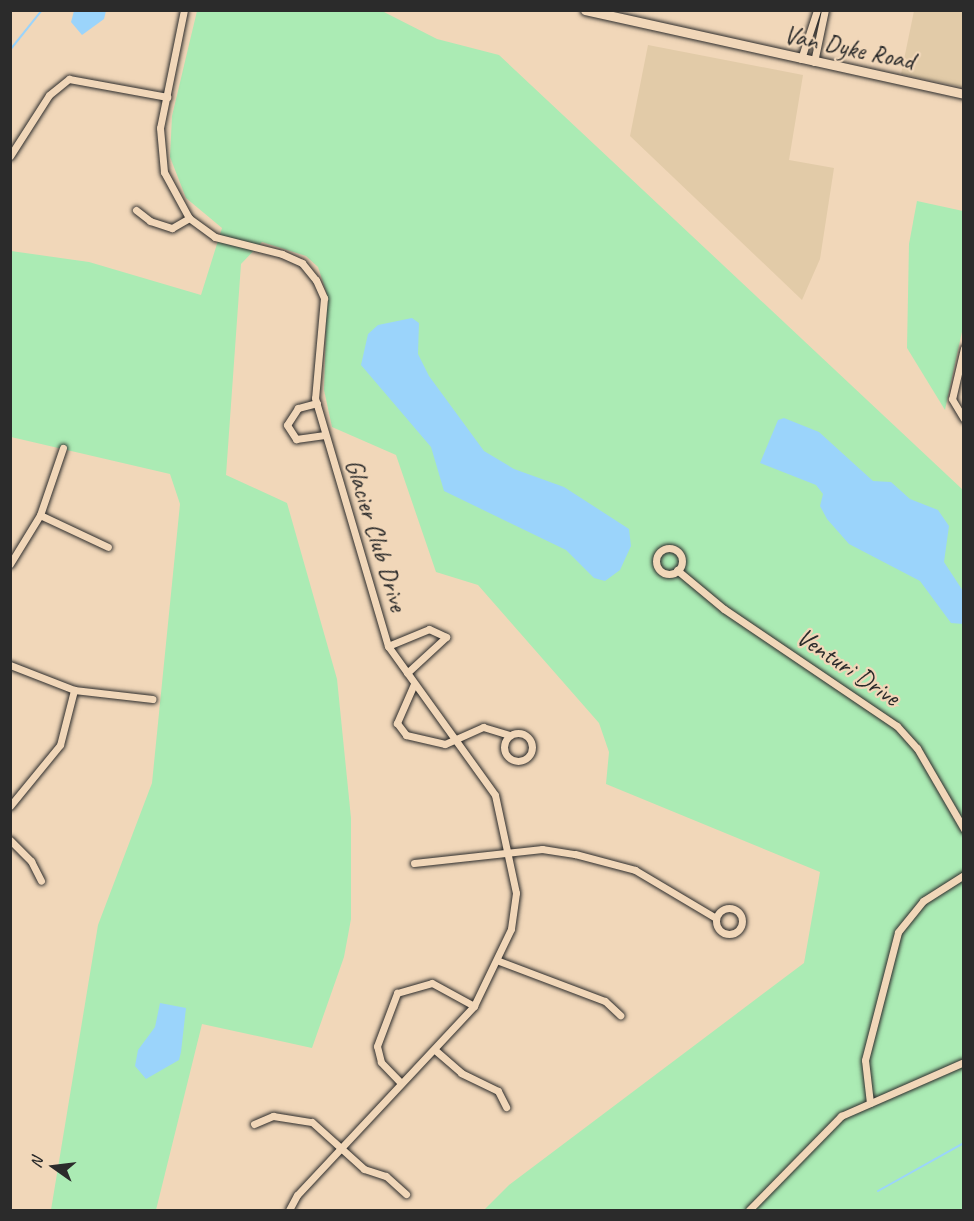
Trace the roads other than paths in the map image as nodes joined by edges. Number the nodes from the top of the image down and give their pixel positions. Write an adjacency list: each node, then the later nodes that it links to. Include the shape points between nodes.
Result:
1 (184, 10): 9 (street, Glacier Club Drive)
2 (817, 10): 6 (street)
3 (825, 10): 7 (street)
4 (592, 11): 5 (street, Van Dyke Road)
5 (608, 13): 6 (street, Van Dyke Road)
6 (801, 59): 7 (street, Van Dyke Road)
7 (814, 62): 8 (street, Van Dyke Road)
8 (963, 94)
9 (167, 97): 10 (street, via 69,79 49,95); 12 (street, Glacier Club Drive, via 160,150 172,191)
10 (10, 156)
11 (136, 210): 12 (street, via 150,222 172,228)
12 (189, 218): 14 (street, Glacier Club Drive, via 215,237 302,263 316,279 324,298 315,362)
13 (963, 348): 15 (street, via 952,399)
14 (317, 403): 16 (street, Glacier Club Drive); 16 (street, Glacier Club Drive, via 298,408 287,425 296,439)
15 (963, 419)
16 (325, 435): 22 (street, Glacier Club Drive)
17 (63, 448): 18 (street)
18 (40, 515): 19 (street); 20 (street)
19 (108, 547)
20 (10, 564)
21 (677, 570): 31 (street, Venturi Drive, via 724,609 897,726 917,748)
22 (388, 646): 24 (street, Glacier Club Drive); 24 (street, Glacier Club Drive, via 429,628 446,637)
23 (10, 664): 26 (street)
24 (407, 672): 25 (street, Glacier Club Drive)
25 (414, 684): 29 (street, Glacier Club Drive); 29 (street, via 401,706 399,731 445,744)
26 (74, 690): 27 (street); 30 (street, via 60,745)
27 (152, 699)
28 (510, 735): 28 (street, via 523,734 530,740 527,757 514,760 506,755 504,747); 29 (street, via 483,727)
29 (457, 737): 33 (street, Glacier Club Drive, via 495,795)
30 (10, 806)
31 (963, 829)
32 (10, 840): 36 (street, via 31,861)
33 (510, 851): 34 (street); 37 (street, via 542,849 621,864); 38 (street, Glacier Club Drive, via 516,893)
34 (414, 862)
35 (963, 875): 44 (street, via 923,901 898,932 865,1060)
36 (40, 881)
37 (716, 918)
38 (499, 961): 39 (street, Glacier Club Drive); 40 (street, via 605,1001)
39 (474, 1006): 41 (street, Glacier Club Drive); 43 (street, via 432,983 397,993 377,1046 381,1062)
40 (620, 1016)
41 (435, 1050): 43 (street, Glacier Club Drive); 45 (street, via 461,1073 498,1091)
42 (963, 1062): 44 (street)
43 (401, 1083): 47 (street, Glacier Club Drive)
44 (870, 1103): 50 (street, via 828,1125)
45 (506, 1107)
46 (254, 1124): 47 (street, via 273,1116 291,1116 312,1122)
47 (341, 1148): 48 (street); 49 (street, Glacier Club Drive)
48 (406, 1194)
49 (289, 1210)
50 (749, 1210)

